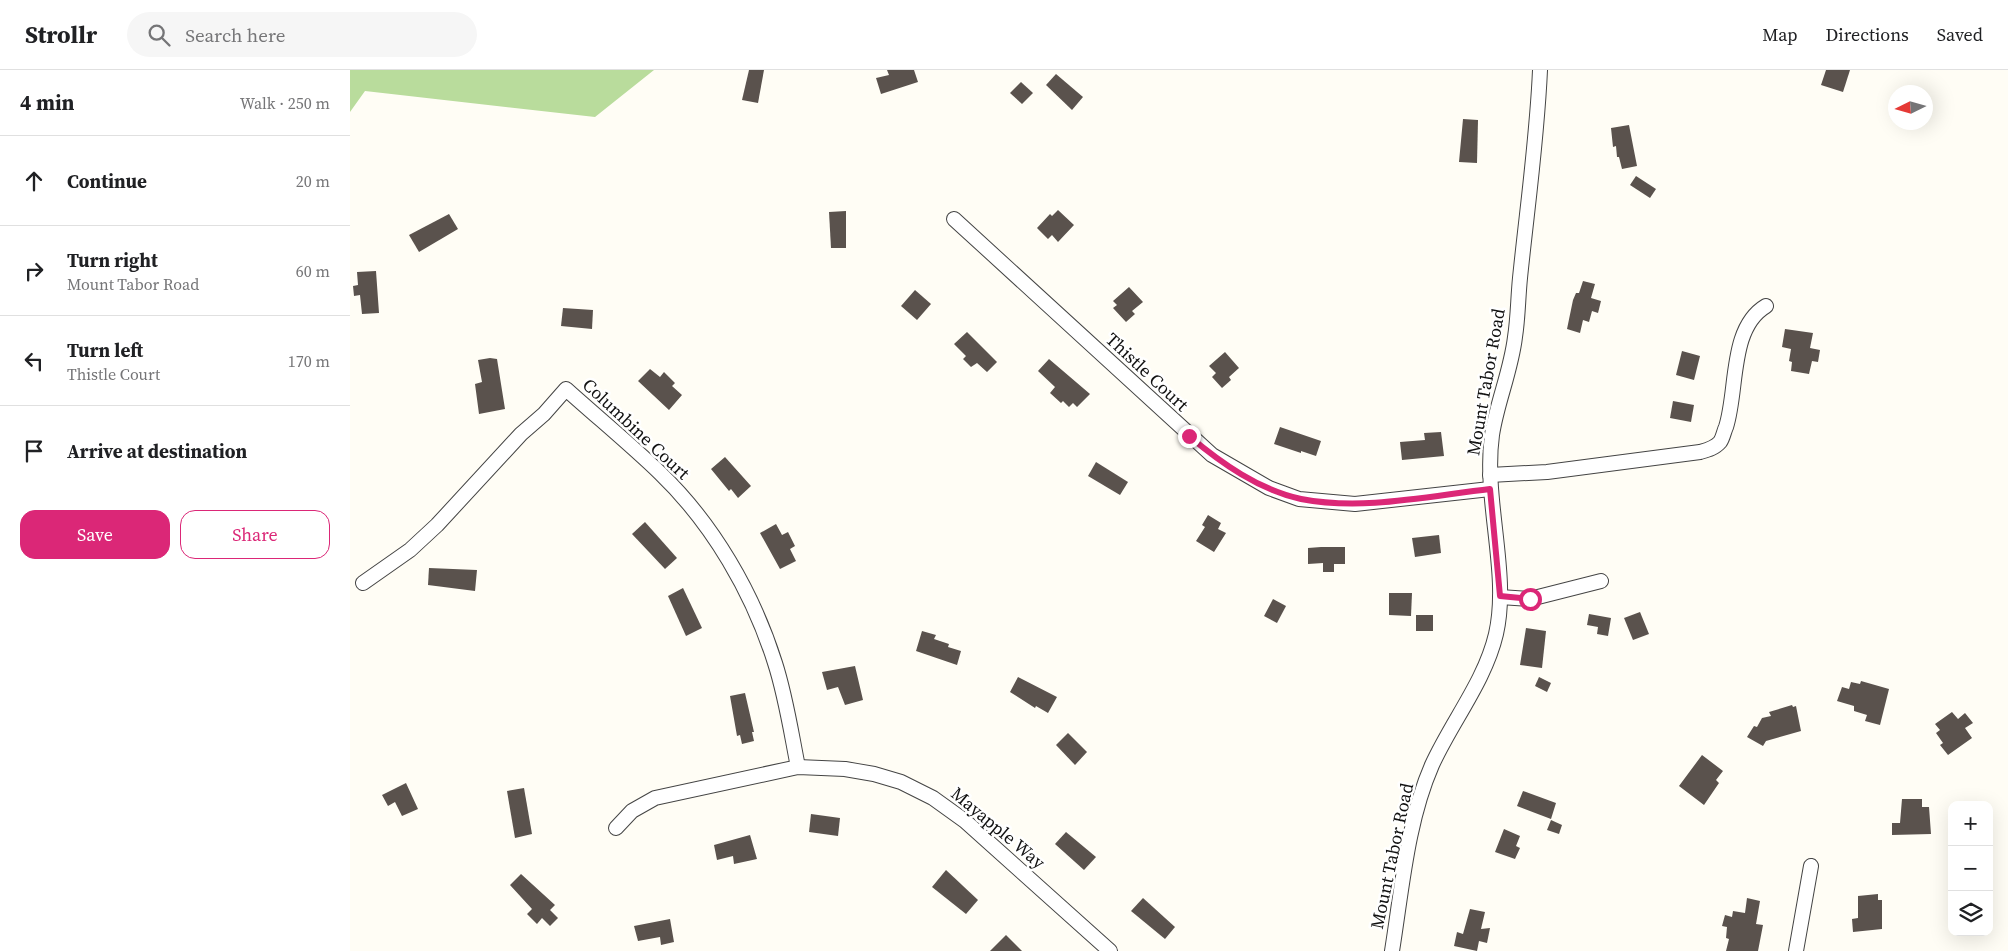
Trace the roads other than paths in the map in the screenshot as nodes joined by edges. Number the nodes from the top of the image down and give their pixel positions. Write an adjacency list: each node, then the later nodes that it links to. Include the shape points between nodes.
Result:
1 (1540, 70): 4 (street, Mount Tabor Road, via 1538,132 1515,337 1492,435)
2 (954, 219): 4 (street, Thistle Court, via 1206,450 1268,488 1299,498 1355,504)
3 (1766, 306): 4 (street, Thistle Court, via 1754,313 1741,337 1729,416 1721,441 1712,448)
4 (1490, 482): 7 (street, Mount Tabor Road)
5 (1602, 581): 7 (street, via 1530,599)
6 (363, 583): 8 (street, Columbine Court, via 410,550 438,525 566,389 661,473 724,554 743,586 772,654)
7 (1500, 596): 12 (street, Mount Tabor Road, via 1496,637 1486,665 1449,730 1422,791)
8 (798, 767): 9 (street, Mayapple Way, via 655,798 632,811); 11 (street, Mayapple Way, via 874,774 901,782 932,798 966,821)
9 (616, 828)
10 (1811, 866): 13 (street)
11 (1110, 951)
12 (1392, 951)
13 (1796, 951)

